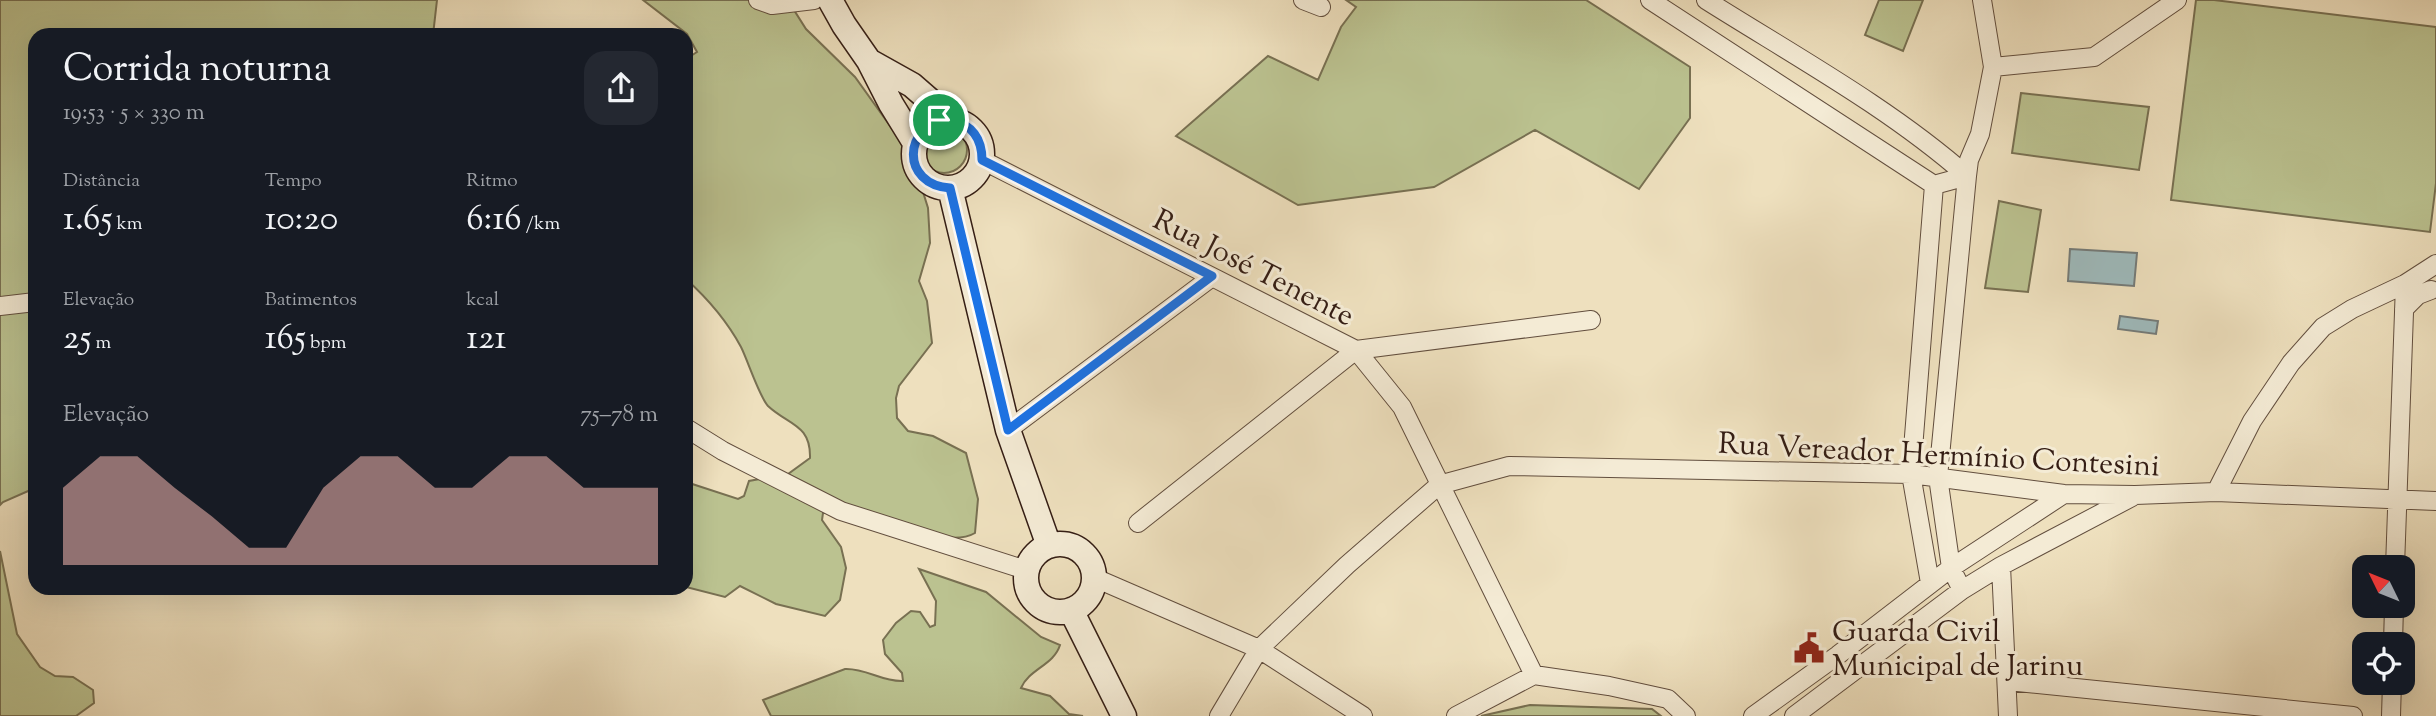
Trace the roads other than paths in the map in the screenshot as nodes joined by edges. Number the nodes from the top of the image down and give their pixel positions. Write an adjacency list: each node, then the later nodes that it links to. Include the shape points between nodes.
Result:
1 (758, 0): 2 (street, via 772,5)
2 (814, 0)
3 (830, 0): 10 (main road)
4 (1303, 0): 9 (street)
5 (1650, 0): 16 (street)
6 (1706, 0): 15 (street, via 1900,123)
7 (1982, 0): 11 (street)
8 (2177, 0): 11 (street, via 2094,57)
9 (1321, 7)
10 (869, 61): 12 (main road, via 912,85); 13 (main road)
11 (1993, 67): 15 (street)
12 (951, 119): 13 (main road, via 929,125); 14 (main road, via 971,128 978,137)
13 (915, 143): 17 (main road, via 913,154 920,175 928,183)
14 (982, 160): 17 (main road, via 971,180); 19 (street, Rua José Tenente)
15 (1967, 176): 16 (street); 30 (street)
16 (1934, 185): 29 (street)
17 (950, 188): 27 (main road)
18 (2433, 265): 20 (street); 21 (street, via 2423,282)
19 (1212, 276): 26 (street, Rua José Tenente); 27 (street)
20 (2405, 284): 24 (street); 32 (street, via 2323,327 2291,363 2252,421)
21 (2434, 290): 24 (street, via 2418,295)
22 (28, 303): 23 (street)
23 (0, 306)
24 (2404, 309): 35 (street)
25 (1591, 320): 26 (street)
26 (1356, 350): 31 (street, Rua José Tenente, via 1402,407); 37 (street)
27 (1008, 430): 38 (main road)
28 (693, 432): 42 (street, via 841,511)
29 (1911, 474): 30 (street, Rua Vereador Hermínio Contesini); 31 (street, Rua Vereador Hermínio Contesini, via 1509,466); 44 (street)
30 (1938, 477): 33 (street, Rua Vereador Hermínio Contesini); 41 (street)
31 (1439, 485): 47 (street); 50 (street, Rua José Tenente)
32 (2216, 492): 34 (street, Rua Vereador Hermínio Contesini); 35 (street, Rua Vereador Hermínio Contesini)
33 (2064, 494): 34 (street, Rua Vereador Hermínio Contesini); 41 (street)
34 (2135, 495): 40 (street)
35 (2397, 500): 36 (street, Rua Vereador Hermínio Contesini); 39 (street)
36 (2436, 501)
37 (1138, 523)
38 (1049, 546): 42 (main road); 43 (main road, via 1080,550)
39 (2395, 555)
40 (2001, 566): 45 (street); 51 (street)
41 (1951, 568): 44 (street); 45 (street)
42 (1026, 570): 46 (main road, via 1028,593 1035,603 1057,613)
43 (1095, 578): 46 (main road, via 1088,599); 47 (street)
44 (1930, 583): 48 (street)
45 (1962, 590): 49 (street)
46 (1071, 610): 53 (main road)
47 (1259, 649): 54 (street); 55 (street)
48 (1838, 655): 49 (street); 58 (street)
49 (1850, 674): 59 (street)
50 (1534, 676): 56 (street); 57 (street, via 1668,699)
51 (2008, 681): 60 (street); 61 (street)
52 (2392, 695): 62 (street)
53 (1124, 716)
54 (1219, 716)
55 (1363, 716)
56 (1456, 716)
57 (1686, 716)
58 (1752, 716)
59 (1794, 716)
60 (2008, 716)
61 (2353, 716)
62 (2392, 716)

